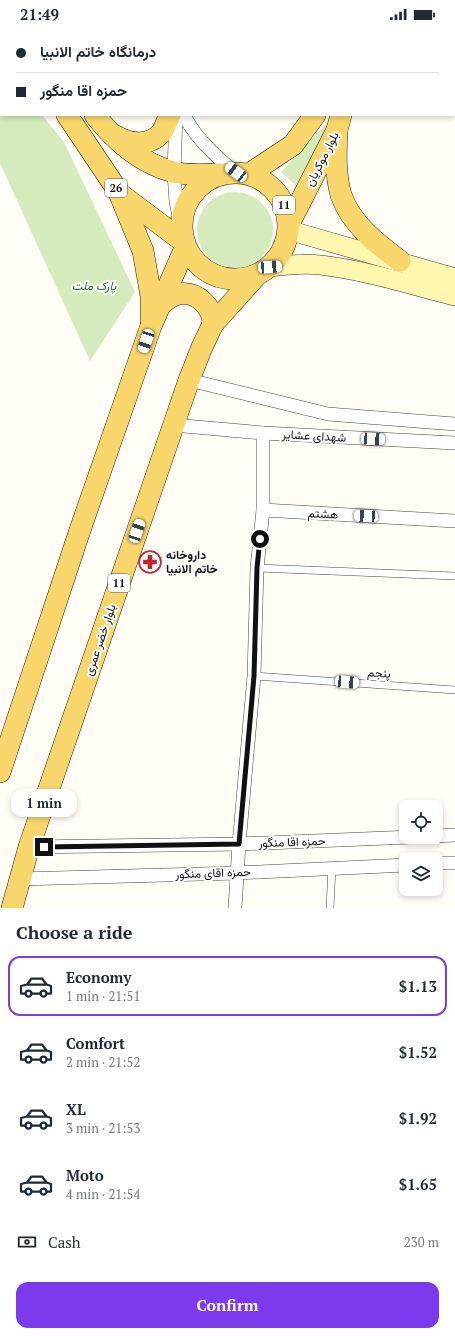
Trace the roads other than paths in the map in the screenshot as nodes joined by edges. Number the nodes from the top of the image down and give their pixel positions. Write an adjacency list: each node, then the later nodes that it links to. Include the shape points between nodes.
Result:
1 (68, 116): 11 (main road, 26)
2 (96, 116): 8 (main road)
3 (169, 116): 8 (main road, via 161,132 150,141 125,141)
4 (176, 116): 9 (street)
5 (184, 116): 10 (street, via 199,139)
6 (314, 116): 10 (main road, via 293,145)
7 (339, 123): 12 (main road, بلوار موکریان / 11); 14 (main road, via 337,173 341,195 348,209 370,237)
8 (108, 132): 9 (main road, via 151,164)
9 (174, 172): 10 (main road, via 198,175); 13 (street, via 176,202)
10 (236, 173): 12 (main road, 11, via 264,181 277,193 285,207); 13 (main road, via 210,178 188,198 183,212)
11 (120, 194): 13 (main road, 26); 20 (main road, via 143,251 151,296)
12 (288, 227): 14 (street); 15 (main road, 11, via 287,240 281,255)
13 (183, 239): 15 (main road, via 193,260 203,270 216,277 229,280 244,279); 18 (main road)
14 (400, 261): 16 (street)
15 (264, 271): 17 (street, via 319,264); 19 (main road, بلوار خضر عمری / 11)
16 (455, 278)
17 (455, 296)
18 (160, 305): 19 (main road, via 179,294 194,296 207,305); 20 (main road)
19 (213, 324): 21 (main road, بلوار خضر عمری / 11)
20 (151, 326): 32 (main road)
21 (189, 380): 22 (street, شهدای عشایر, via 328,414); 23 (main road, بلوار خضر عمری / 11)
22 (455, 424)
23 (173, 425): 24 (street, شهدای عشایر); 37 (main road, بلوار خضر عمری / 11)
24 (263, 433): 25 (street, شهدای عشایر); 26 (street)
25 (455, 443)
26 (263, 510): 27 (street, هشتم); 28 (street)
27 (455, 521)
28 (257, 568): 29 (lane); 30 (street)
29 (455, 576)
30 (254, 676): 31 (lane, پنجم); 36 (street)
31 (455, 690)
32 (0, 772)
33 (455, 835): 34 (street)
34 (443, 836)
35 (399, 837): 36 (street, حمزه اقا منگور)
36 (239, 844): 37 (street, حمزه اقا منگور); 42 (street)
37 (29, 847): 43 (main road, بلوار خضر عمری / 11)
38 (455, 863): 39 (street)
39 (443, 864)
40 (399, 865): 41 (street, حمزه اقای منگور)
41 (332, 867): 42 (street, حمزه اقای منگور); 46 (lane)
42 (237, 873): 43 (street, حمزه اقای منگور); 45 (street)
43 (20, 879): 44 (main road, بلوار خضر عمری / 11)
44 (12, 908)
45 (235, 908)
46 (330, 908)

